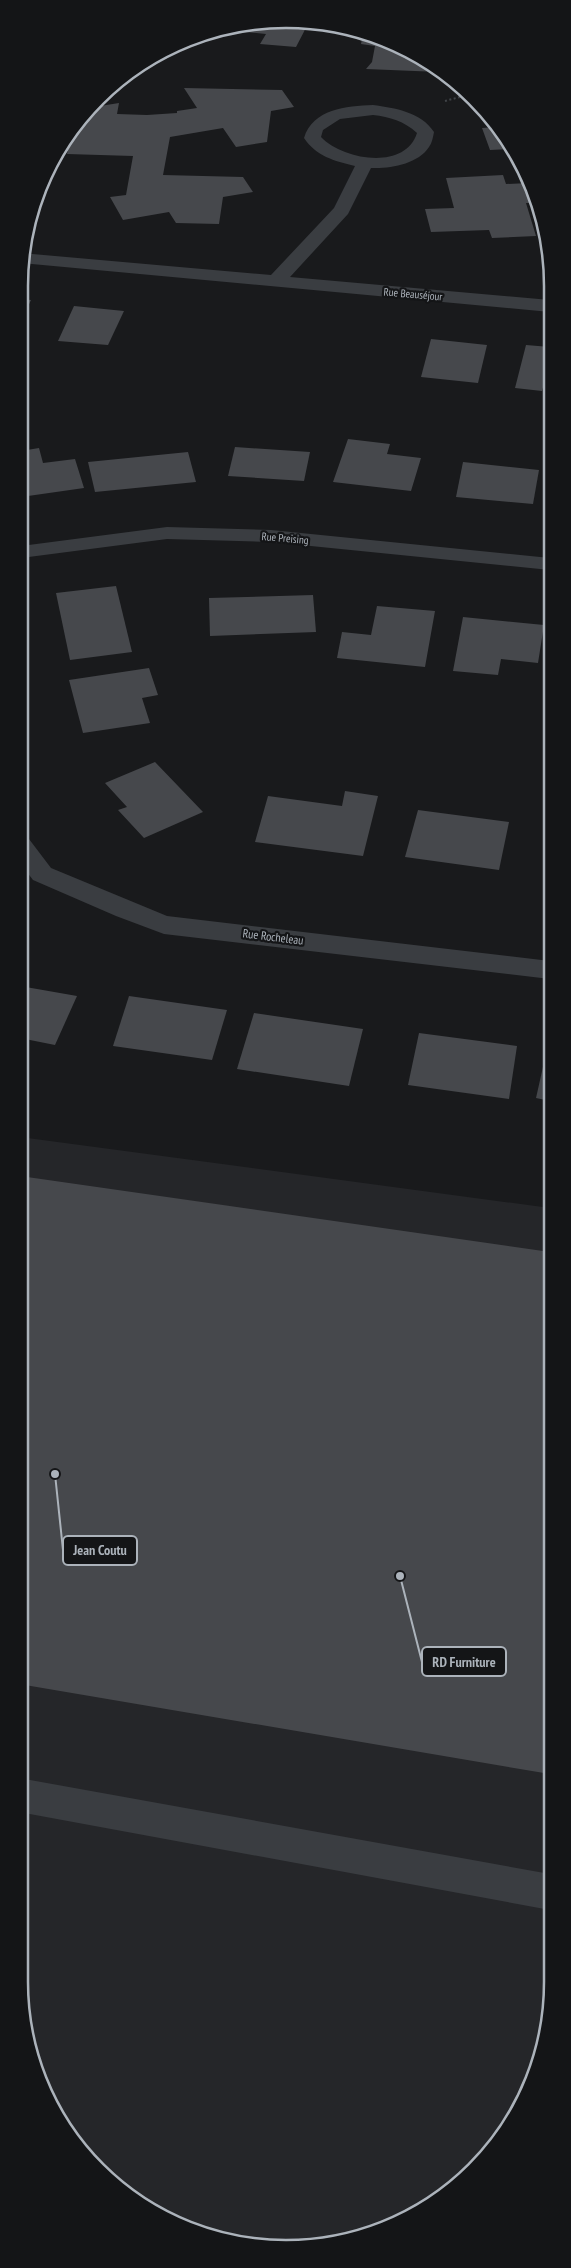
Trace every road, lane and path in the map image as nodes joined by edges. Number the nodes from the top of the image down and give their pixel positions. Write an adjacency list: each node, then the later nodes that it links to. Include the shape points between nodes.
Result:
1 (365, 163): 1 (street, via 407,157 420,150 426,142 426,132 413,120 373,110 332,116 315,128 312,138 329,155); 3 (street, via 342,210)
2 (29, 259): 3 (street, Rue Beauséjour)
3 (275, 282): 4 (street, Rue Beauséjour)
4 (544, 305)
5 (27, 551): 6 (street, Rue Preising, via 167,533 271,536)
6 (544, 563)
7 (27, 854): 8 (street, Rue Rocheleau, via 42,874 164,924)
8 (544, 969)
9 (27, 1796): 10 (street)
10 (544, 1891)

